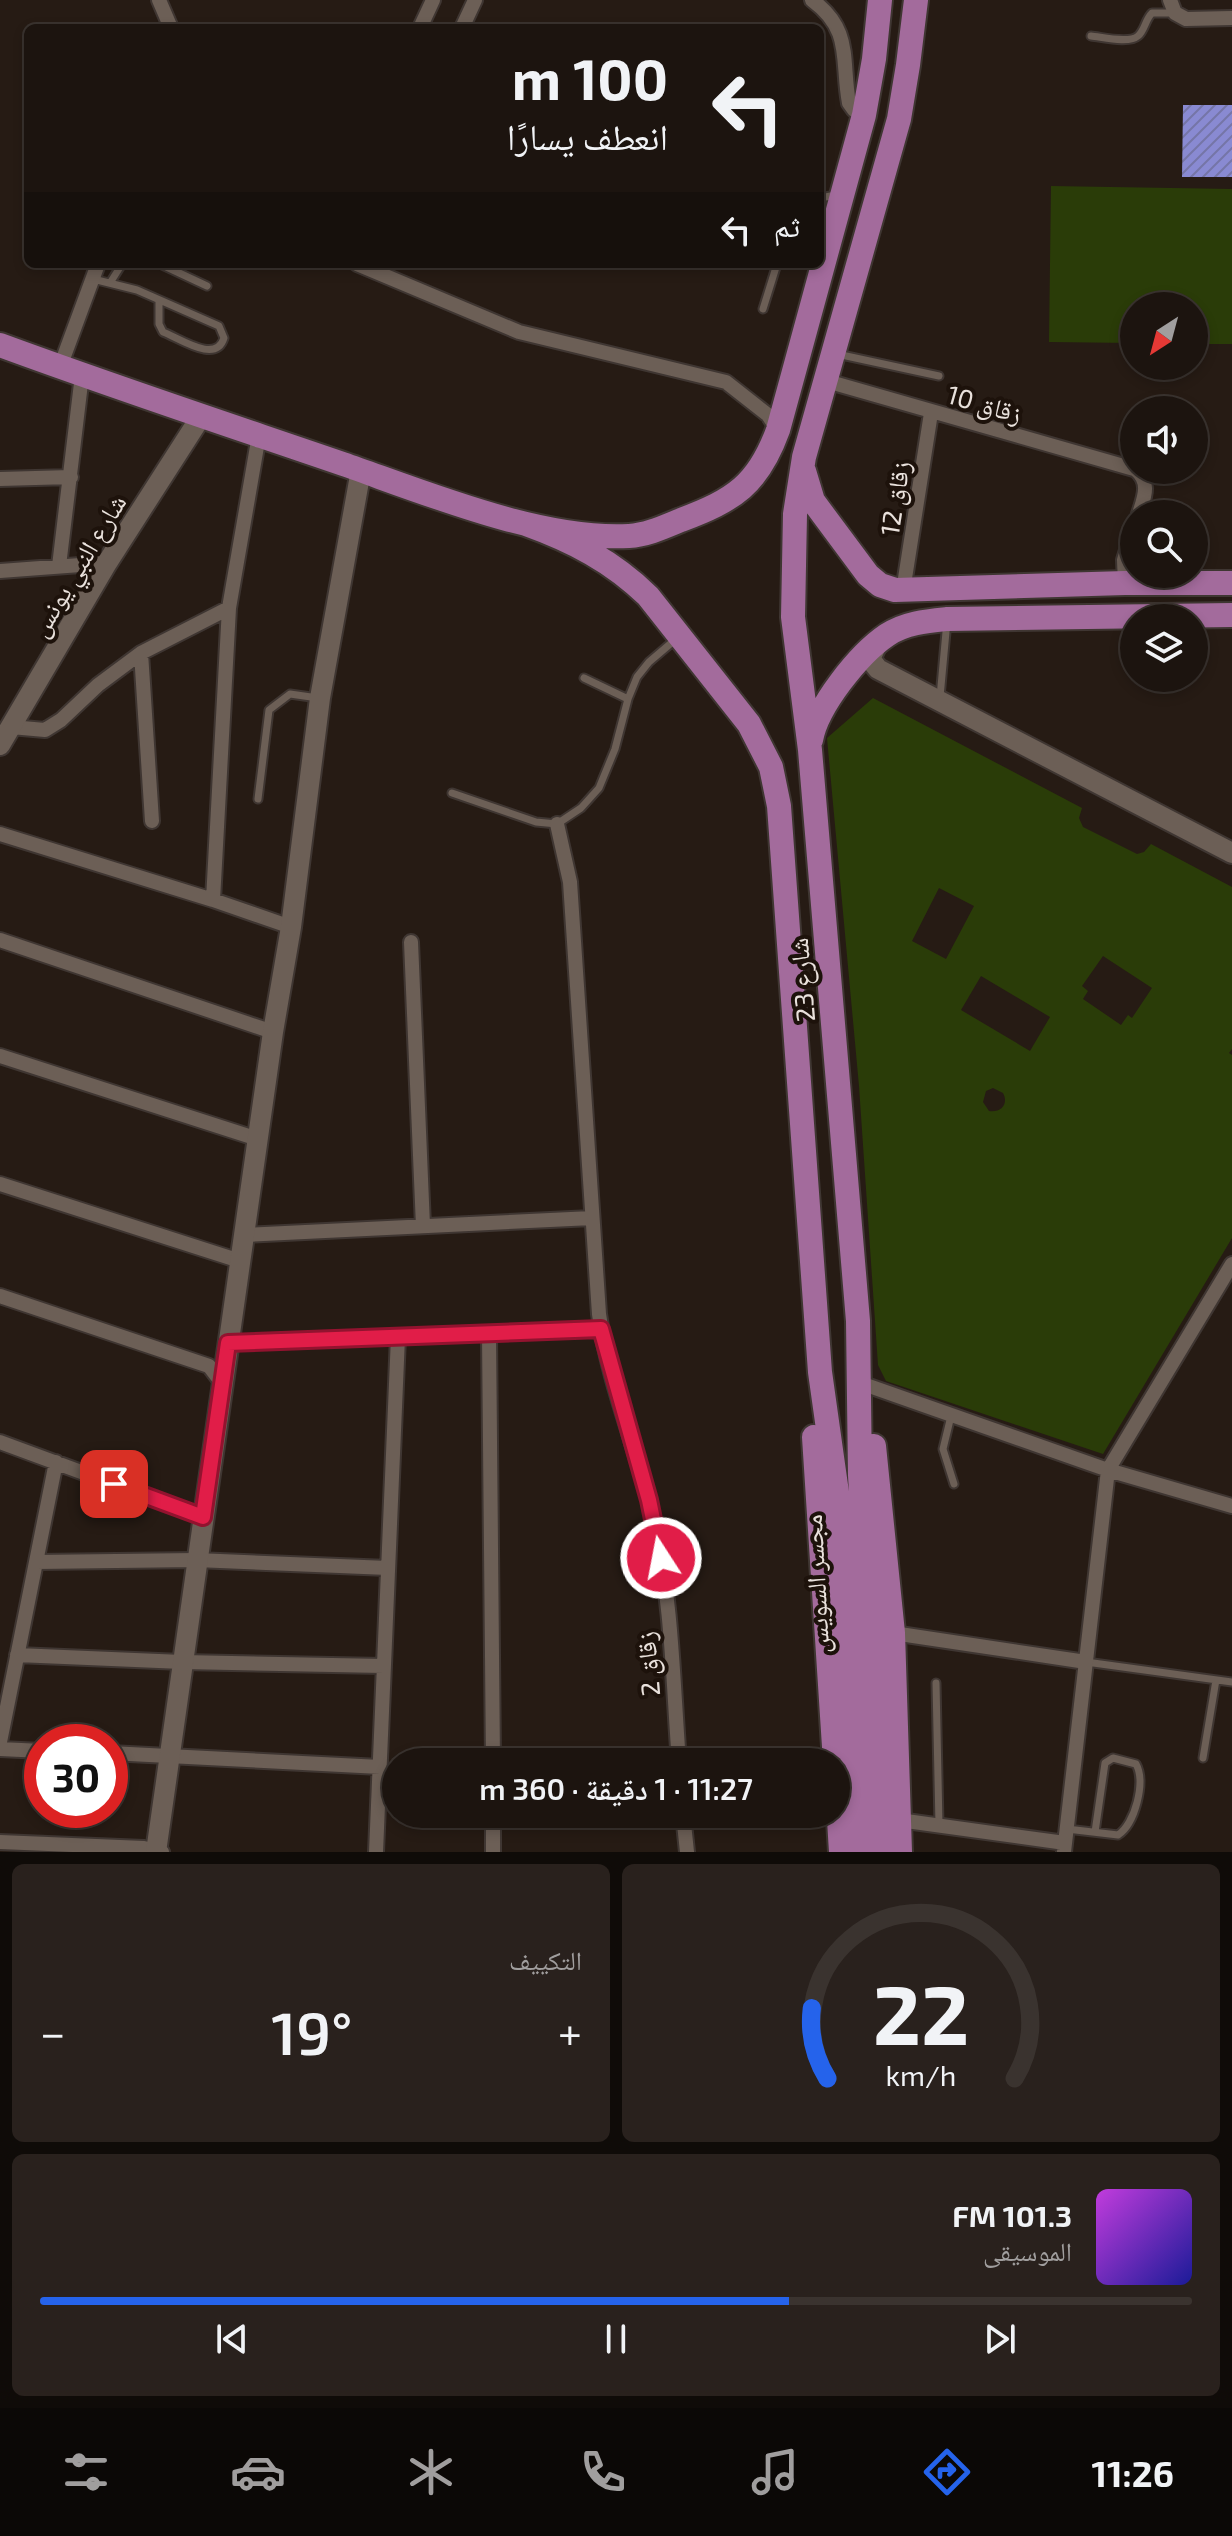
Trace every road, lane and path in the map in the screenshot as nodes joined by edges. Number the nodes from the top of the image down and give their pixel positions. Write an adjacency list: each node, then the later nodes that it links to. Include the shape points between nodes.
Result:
1 (159, 0): 9 (street)
2 (433, 0): 10 (street)
3 (475, 0): 11 (street)
4 (812, 0): 13 (street, via 841,35 849,103)
5 (880, 0): 13 (main road)
6 (916, 0): 14 (main road, شارع 23)
7 (1173, 7): 8 (street, via 1186,19); 12 (lane, via 1152,13 1132,40)
8 (1232, 18)
9 (169, 24)
10 (422, 24)
11 (464, 24)
12 (1091, 36)
13 (864, 115): 14 (main road); 15 (main road)
14 (899, 119): 29 (main road, شارع 23)
15 (831, 196): 16 (main road)
16 (824, 227)
17 (97, 268): 23 (street)
18 (119, 268): 24 (lane)
19 (169, 268): 25 (lane)
20 (367, 268): 35 (street, via 519,332 726,382 768,415)
21 (776, 268): 27 (lane)
22 (815, 268): 35 (main road)
23 (93, 279): 24 (lane); 30 (street)
24 (110, 283): 26 (lane)
25 (207, 286)
26 (159, 300): 26 (lane, via 219,326 222,346 205,350 163,332)
27 (763, 309)
28 (0, 345): 30 (main road)
29 (831, 353): 31 (lane); 32 (main road, شارع 23)
30 (71, 371): 34 (main road); 40 (street)
31 (939, 376)
32 (823, 380): 33 (street, زقاق 10); 37 (main road, شارع 23)
33 (931, 413): 38 (street, زقاق 10); 49 (street, زقاق 12)
34 (202, 415): 36 (main road); 43 (street, شارع النبي يونس)
35 (778, 430): 42 (main road, via 765,460 740,492 707,511 630,536)
36 (259, 435): 39 (main road); 50 (street)
37 (804, 457): 49 (main road, via 805,481 820,511 874,580); 61 (main road, شارع 23, via 792,594)
38 (1120, 466)
39 (361, 470): 42 (main road); 57 (street)
40 (71, 477): 41 (street); 44 (street)
41 (0, 479)
42 (526, 524): 53 (main road, شارع 23, via 611,564)
43 (107, 563): 44 (street); 60 (street, شارع النبي يونس)
44 (59, 566): 45 (street)
45 (0, 571)
46 (1120, 583): 49 (main road)
47 (1208, 583): 48 (main road)
48 (1232, 583)
49 (903, 591)
50 (229, 608): 55 (street); 68 (street)
51 (1232, 615): 52 (main road)
52 (947, 619): 54 (main road, via 904,627); 59 (lane)
53 (681, 635): 58 (lane, via 649,662); 82 (main road, شارع 23, via 762,745 779,806)
54 (877, 644): 59 (street, via 871,654 874,666); 61 (main road, via 822,709)
55 (141, 653): 60 (street, via 45,730); 64 (street)
56 (584, 678): 58 (lane)
57 (320, 698): 63 (lane, via 290,694 269,710); 69 (street)
58 (628, 699): 65 (lane, via 599,788)
59 (940, 699): 67 (street)
60 (5, 736)
61 (810, 750): 83 (main road, شارع 23)
62 (452, 793): 65 (lane, via 536,822)
63 (258, 799)
64 (152, 821)
65 (557, 824): 76 (street, زقاق 2, via 570,882)
66 (0, 834): 68 (street)
67 (1232, 853)
68 (213, 900): 69 (street)
69 (291, 927): 72 (street)
70 (0, 940): 72 (street)
71 (411, 942): 77 (street)
72 (273, 1032): 74 (street)
73 (0, 1056): 74 (street)
74 (258, 1139): 78 (street)
75 (0, 1184): 79 (street)
76 (592, 1218): 77 (street); 84 (street, زقاق 2)
77 (423, 1226): 78 (street)
78 (243, 1235): 79 (street)
79 (240, 1261): 87 (street)
80 (1232, 1264): 93 (street)
81 (0, 1296): 88 (street, via 209,1366)
82 (815, 1315): 96 (main road, مجسر السويس, via 825,1417); 112 (main road, via 812,1408)
83 (858, 1321): 89 (main road); 96 (main road, مجسر السويس)
84 (601, 1329): 85 (street); 111 (street, زقاق 2, via 661,1558)
85 (489, 1334): 86 (street); 110 (street)
86 (398, 1337): 87 (street); 100 (street)
87 (228, 1343): 88 (street)
88 (222, 1383): 97 (street)
89 (869, 1386): 90 (street); 101 (main road)
90 (951, 1416): 93 (street); 94 (lane, via 943,1449)
91 (0, 1442): 92 (street)
92 (56, 1462): 97 (street); 99 (street)
93 (1108, 1470): 95 (street); 104 (street)
94 (954, 1484)
95 (1232, 1506)
96 (851, 1511): 133 (main road, مجسر السويس); 134 (main road, مجسر السويس)
97 (203, 1517): 98 (street)
98 (196, 1560): 99 (street); 100 (street); 103 (street)
99 (36, 1562): 102 (street)
100 (388, 1568): 105 (street)
101 (893, 1633): 104 (street); 119 (main road)
102 (17, 1655): 103 (street); 109 (street)
103 (182, 1662): 105 (street); 116 (street)
104 (1086, 1662): 106 (lane); 125 (street)
105 (384, 1666): 118 (street)
106 (1216, 1680): 107 (lane); 117 (lane)
107 (1232, 1682)
108 (936, 1683): 120 (lane)
109 (0, 1742)
110 (493, 1748)
111 (678, 1748)
112 (834, 1748)
113 (0, 1749): 114 (street)
114 (24, 1750)
115 (128, 1754): 116 (street)
116 (169, 1755): 118 (street); 127 (street)
117 (1203, 1758)
118 (380, 1767): 129 (street)
119 (899, 1820): 120 (street); 135 (main road)
120 (939, 1825): 125 (street)
121 (493, 1828): 130 (street)
122 (684, 1828): 131 (street)
123 (840, 1828): 132 (main road)
124 (1095, 1832): 124 (lane, via 1118,1835 1126,1829 1135,1814 1141,1771 1136,1764 1113,1758 1105,1763); 125 (lane)
125 (1065, 1841)
126 (0, 1842): 127 (street)
127 (156, 1852): 128 (street)
128 (162, 1852)
129 (376, 1852)
130 (493, 1852)
131 (687, 1852)
132 (841, 1852)
133 (858, 1852)
134 (882, 1852)
135 (900, 1852)

